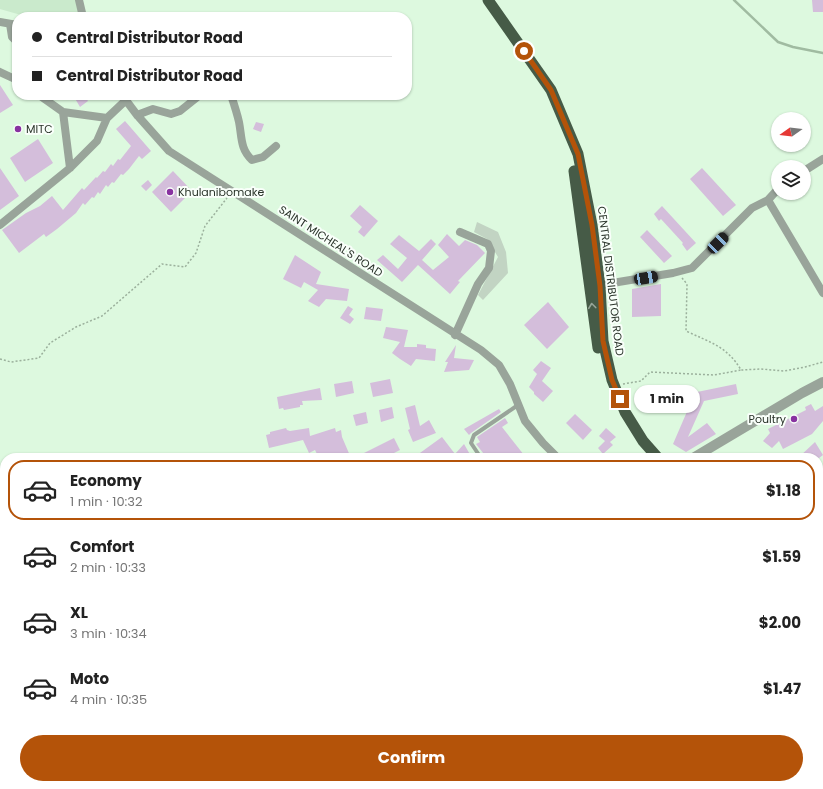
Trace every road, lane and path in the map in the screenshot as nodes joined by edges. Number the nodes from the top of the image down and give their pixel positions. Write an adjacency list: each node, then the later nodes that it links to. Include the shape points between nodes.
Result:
1 (79, 0): 4 (street)
2 (480, 0): 27 (highway, CENTRAL DISTRIBUTOR ROAD, via 547,97 568,148)
3 (488, 0): 27 (highway, CENTRAL DISTRIBUTOR ROAD, via 551,90 578,154 592,225)
4 (81, 12)
5 (0, 22): 6 (street)
6 (12, 25)
7 (0, 72): 8 (street)
8 (12, 78)
9 (45, 100): 14 (street)
10 (122, 100): 16 (street)
11 (126, 100): 15 (street, SAINT MICHEAL'S ROAD)
12 (194, 100): 15 (street, via 180,111 171,114 153,109)
13 (233, 100): 17 (street, via 246,154 252,160 263,157)
14 (63, 112): 16 (street); 20 (street)
15 (137, 115): 21 (street, SAINT MICHEAL'S ROAD, via 170,151)
16 (107, 118): 20 (street, via 97,141)
17 (276, 146)
18 (823, 159): 19 (street)
19 (811, 167)
20 (70, 168): 24 (street)
21 (232, 192): 29 (street, SAINT MICHEAL'S ROAD); 30 (path, via 204,226 196,253 185,267 162,264 102,316 76,326 50,343 39,358 11,362)
22 (771, 197): 23 (street)
23 (768, 200): 26 (street, via 752,208 692,268); 28 (street)
24 (0, 225)
25 (460, 232): 29 (street, via 488,244 490,257 489,268 478,284)
26 (676, 272): 27 (street); 32 (path, via 687,284 686,331 714,342 734,358)
27 (595, 286): 34 (highway, CENTRAL DISTRIBUTOR ROAD, via 603,341); 38 (highway, CENTRAL DISTRIBUTOR ROAD, one-way to 27, via 620,416 605,382 596,341)
28 (823, 293)
29 (455, 335): 35 (street, SAINT MICHEAL'S ROAD, via 481,350 499,365)
30 (0, 359)
31 (823, 362): 32 (path, via 784,371)
32 (741, 370): 34 (path, via 714,375 650,372 641,381)
33 (823, 382): 40 (street)
34 (615, 387): 39 (highway, CENTRAL DISTRIBUTOR ROAD, via 626,412 643,441)
35 (518, 405): 36 (lane, via 474,435 471,442); 37 (street, SAINT MICHEAL'S ROAD, via 525,421)
36 (478, 453)
37 (553, 453)
38 (646, 453)
39 (654, 453)
40 (702, 453)

